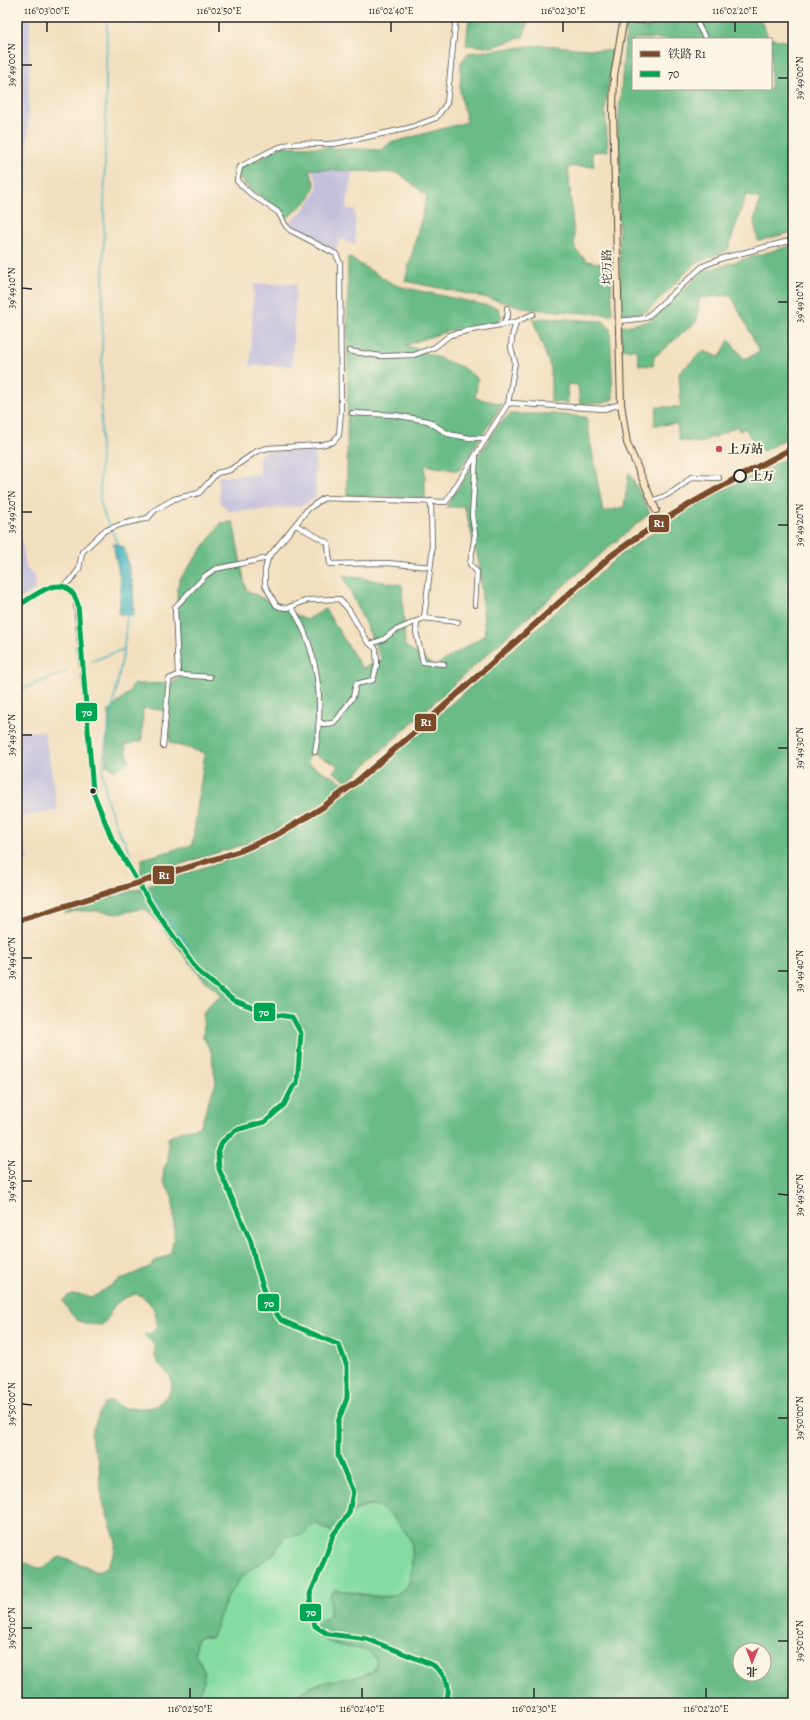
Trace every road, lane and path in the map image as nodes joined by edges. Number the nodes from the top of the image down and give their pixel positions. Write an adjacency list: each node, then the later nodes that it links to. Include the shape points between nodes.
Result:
1 (456, 17): 25 (street, via 447,103 436,118 409,128 328,145 290,144 240,167 237,181 247,191 278,212 290,230 336,254 340,263 339,435 333,442 320,445 257,451 230,470 217,473 199,493 174,499 155,510 148,518 104,531 82,552 79,569 71,580)
2 (665, 17): 4 (street, via 648,21)
3 (697, 17): 5 (street, via 698,25)
4 (624, 19): 9 (main road, 坨万路, via 613,93)
5 (705, 38)
6 (793, 240): 9 (street, via 723,258 703,266 646,318)
7 (507, 308): 11 (street, via 508,315)
8 (533, 314): 10 (street)
9 (619, 321): 14 (main road, 坨万路)
10 (516, 322): 11 (street); 13 (street, via 511,348 515,362)
11 (503, 324): 12 (street, via 450,336 435,347 414,355 380,356)
12 (349, 351)
13 (508, 404): 14 (street, via 604,409); 16 (street)
14 (621, 404): 20 (main road, 坨万路, via 627,443)
15 (352, 412): 16 (street, via 428,421 448,434)
16 (486, 438): 17 (street)
17 (476, 455): 19 (street, via 446,502); 26 (street, via 472,516 475,534 470,564 478,572)
18 (719, 478): 20 (street, via 691,477 672,493)
19 (431, 501): 22 (street, via 324,498 308,509); 24 (street)
20 (652, 501): 21 (main road, 坨万路)
21 (656, 510)
22 (296, 526): 23 (street); 24 (street, via 328,543 330,564)
23 (268, 558): 27 (street, via 265,585 276,605); 34 (street, via 215,569 175,607)
24 (430, 567): 29 (street)
25 (61, 587): 28 (street, via 51,586 40,590); 39 (street, via 72,593 78,606 93,792 112,839)
26 (475, 605)
27 (291, 606): 32 (street, via 308,600 339,599); 36 (street, via 308,639 319,690)
28 (17, 607)
29 (424, 618): 30 (street); 31 (street)
30 (416, 621): 32 (street); 33 (street, via 423,662)
31 (458, 622)
32 (371, 644): 36 (street, via 376,649 377,665 373,680 356,684 352,697 333,723 323,724)
33 (444, 664)
34 (178, 675): 35 (street); 37 (street, via 169,679)
35 (210, 677)
36 (319, 721): 38 (street)
37 (163, 746)
38 (315, 752)
39 (132, 873)
40 (142, 890): 41 (street, via 199,972 233,1000 270,1014 292,1017 300,1033 297,1084 284,1105 265,1122 236,1130 222,1142 218,1153 219,1169 251,1242 256,1265 270,1303 282,1320 339,1345 347,1366 347,1398 338,1422 338,1456 353,1492 349,1513 333,1535 310,1594 311,1613 315,1626 328,1634 367,1639 433,1665 440,1670 449,1685 449,1695)
41 (445, 1703)

